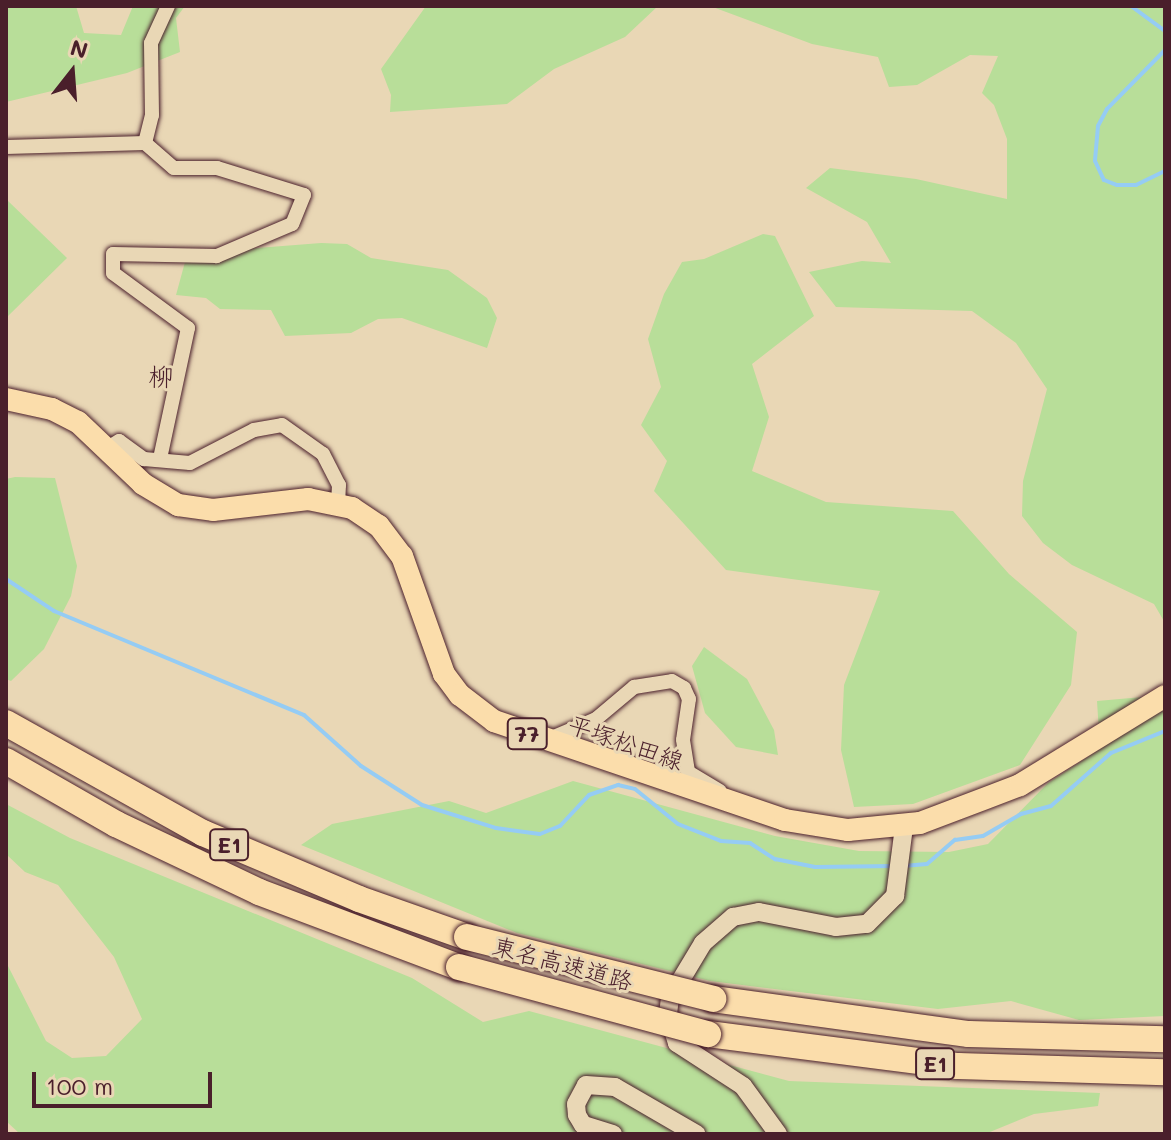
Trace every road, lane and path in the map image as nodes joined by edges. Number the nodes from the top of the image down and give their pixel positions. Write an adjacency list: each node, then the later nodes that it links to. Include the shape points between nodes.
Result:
1 (168, 6): 2 (street, via 151,43 152,115)
2 (145, 143): 3 (street); 6 (street, via 174,168 217,168 304,195 292,224 217,256 113,254 113,273 188,328)
3 (6, 147)
4 (6, 399): 5 (main road, 平塚松田線 / 77, via 63,414)
5 (107, 448): 6 (street, via 119,441 144,459); 7 (main road, 平塚松田線 / 77, via 156,494 189,508 229,509 293,499)
6 (160, 459): 7 (street, via 190,463 254,430 282,425 323,454 339,485)
7 (338, 503): 10 (main road, 平塚松田線 / 77, via 379,526 402,556 435,657 460,695 494,721)
8 (1165, 696): 13 (main road, 平塚松田線 / 77, via 1020,785)
9 (6, 723): 14 (highway, 東名高速道路 / E1, bridge, via 203,833 359,899 467,937 713,999 969,1034)
10 (543, 741): 12 (main road, 平塚松田線 / 77); 12 (street, via 596,719 634,687 672,681 689,699 683,740 688,772 749,808)
11 (6, 761): 15 (highway, 東名高速道路 / E1, bridge, via 116,824 259,892 459,967 598,1008 708,1034 958,1066)
12 (785, 820): 13 (main road, 平塚松田線 / 77, via 848,830)
13 (904, 831): 18 (street, via 899,880 885,909 867,924 852,928 759,912 733,917 703,943 676,984 668,1014 677,1043 743,1086)
14 (1165, 1039)
15 (1165, 1072)
16 (613, 1134): 17 (street, via 583,1125 576,1104 586,1085 615,1087)
17 (696, 1134)
18 (778, 1134)

